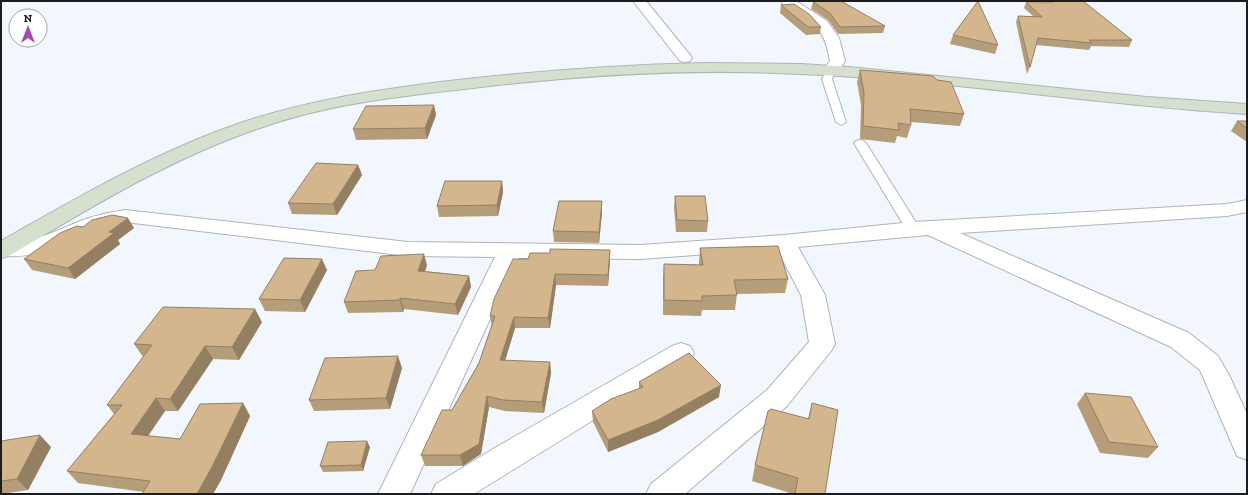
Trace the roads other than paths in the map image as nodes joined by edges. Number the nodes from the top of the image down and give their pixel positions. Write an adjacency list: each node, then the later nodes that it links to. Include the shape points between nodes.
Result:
1 (639, 1): 3 (street)
2 (787, 1): 4 (street, via 821,20 836,48)
3 (685, 58): 4 (main road); 12 (main road, via 506,69 342,91 246,115 160,149 120,168)
4 (834, 66): 5 (main road, via 920,69 1106,90); 6 (main road, via 912,78 1122,101); 7 (lane, via 827,79); 12 (main road, via 610,69 439,87 318,106 237,129 189,148)
5 (1247, 99)
6 (1247, 109)
7 (841, 122)
8 (860, 143): 10 (lane)
9 (1247, 206): 10 (street, via 1227,210)
10 (922, 229): 11 (street); 15 (street, via 1180,340 1209,363)
11 (784, 242): 13 (street, via 640,252); 18 (street, via 814,295 822,344 777,398)
12 (3, 244): 13 (street, via 21,249 99,222 125,216 408,249)
13 (510, 250): 16 (street)
14 (681, 353): 17 (street)
15 (1247, 447)
16 (394, 494)
17 (447, 494)
18 (662, 494)

